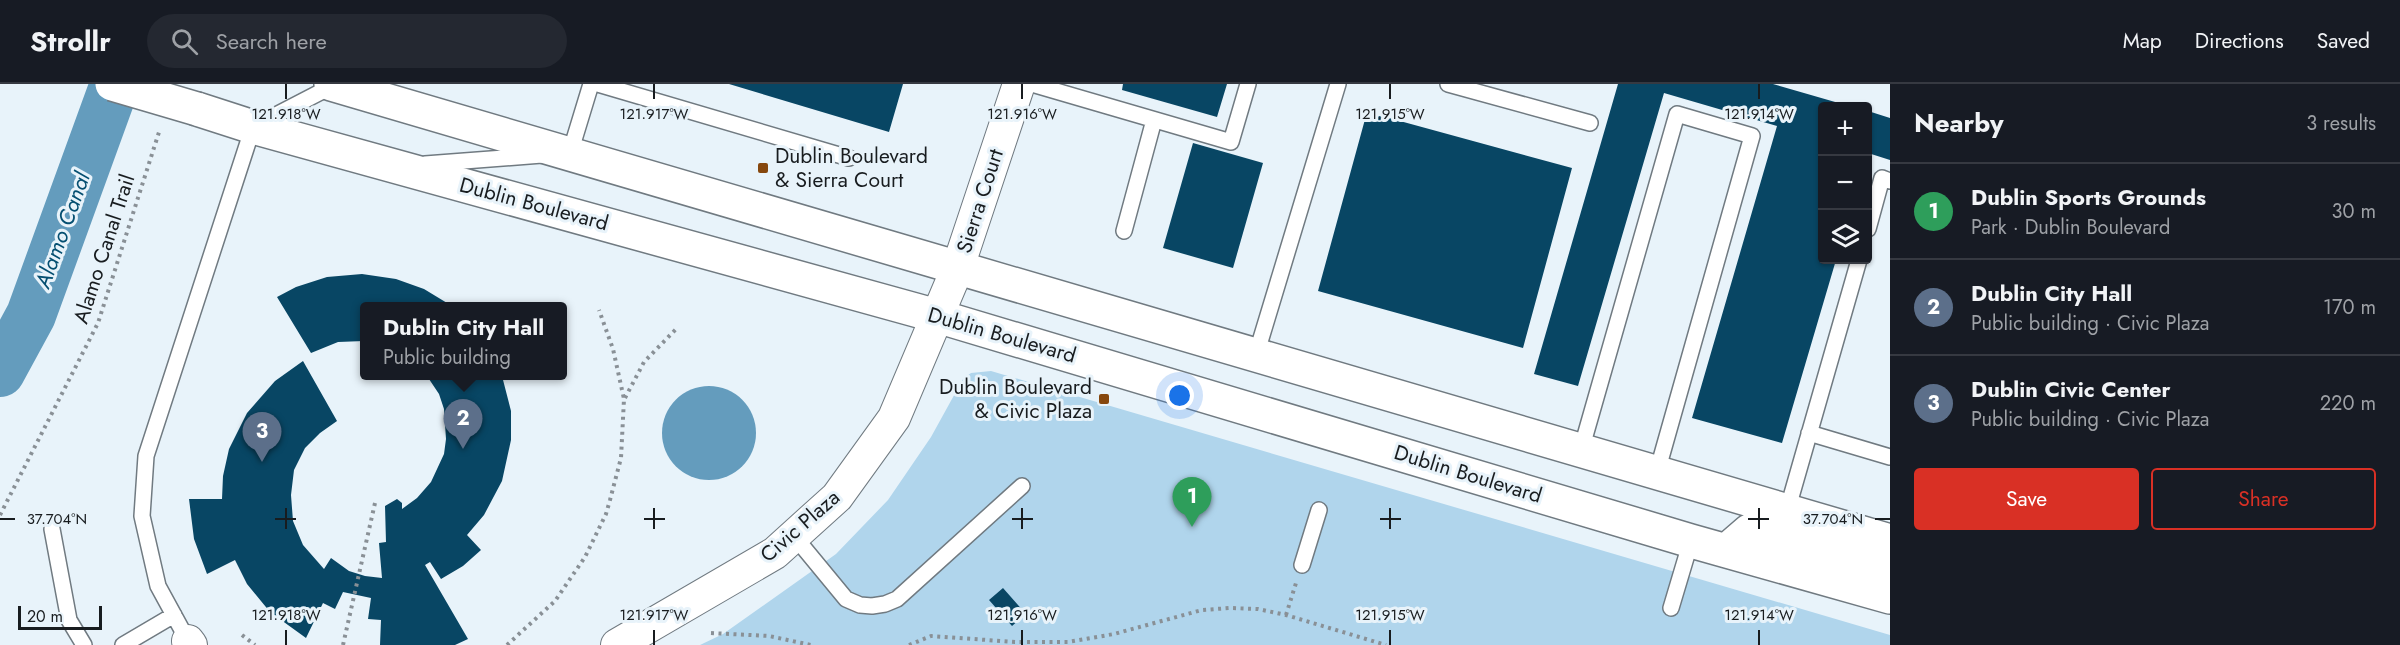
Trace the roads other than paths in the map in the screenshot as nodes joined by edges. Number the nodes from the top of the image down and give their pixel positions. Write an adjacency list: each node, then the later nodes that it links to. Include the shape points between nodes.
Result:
1 (112, 84): 12 (main road, Dublin Boulevard, bridge)
2 (332, 84): 12 (lane); 13 (main road)
3 (591, 84): 13 (lane)
4 (598, 84): 14 (lane)
5 (1019, 84): 20 (street, Sierra Court)
6 (1032, 84): 10 (lane)
7 (1248, 84): 10 (lane, via 1232,142)
8 (1338, 84): 22 (lane)
9 (1448, 84): 11 (lane)
10 (1154, 120): 18 (lane)
11 (1590, 123)
12 (253, 126): 15 (main road, Dublin Boulevard); 39 (lane, via 146,456 142,516 158,586)
13 (570, 153): 15 (lane); 20 (main road)
14 (849, 159)
15 (395, 166): 21 (main road, Dublin Boulevard)
16 (1886, 180): 17 (lane)
17 (1872, 218)
18 (1124, 231)
19 (1858, 264): 23 (lane)
20 (958, 267): 21 (street, Sierra Court); 22 (main road)
21 (937, 316): 31 (street, Civic Plaza, via 894,418 837,497); 32 (main road, Dublin Boulevard)
22 (1257, 354): 24 (main road)
23 (1809, 433): 25 (lane); 29 (lane)
24 (1581, 450): 26 (main road); 26 (lane, via 1677,114 1752,136)
25 (1890, 457)
26 (1657, 472): 29 (main road)
27 (1022, 486): 31 (lane, via 897,599 885,604 860,605 846,599)
28 (1319, 510): 35 (lane)
29 (1787, 511): 33 (main road)
30 (52, 529): 40 (lane, via 69,620)
31 (794, 536): 42 (street, Civic Plaza, via 775,553)
32 (1691, 541): 34 (main road, Dublin Boulevard); 38 (lane)
33 (1890, 541)
34 (1727, 550): 36 (main road, via 1749,531); 37 (main road, Dublin Boulevard)
35 (1302, 565)
36 (1890, 572)
37 (1890, 597)
38 (1671, 608)
39 (184, 634): 41 (lane)
40 (84, 645)
41 (123, 645)
42 (616, 645)

